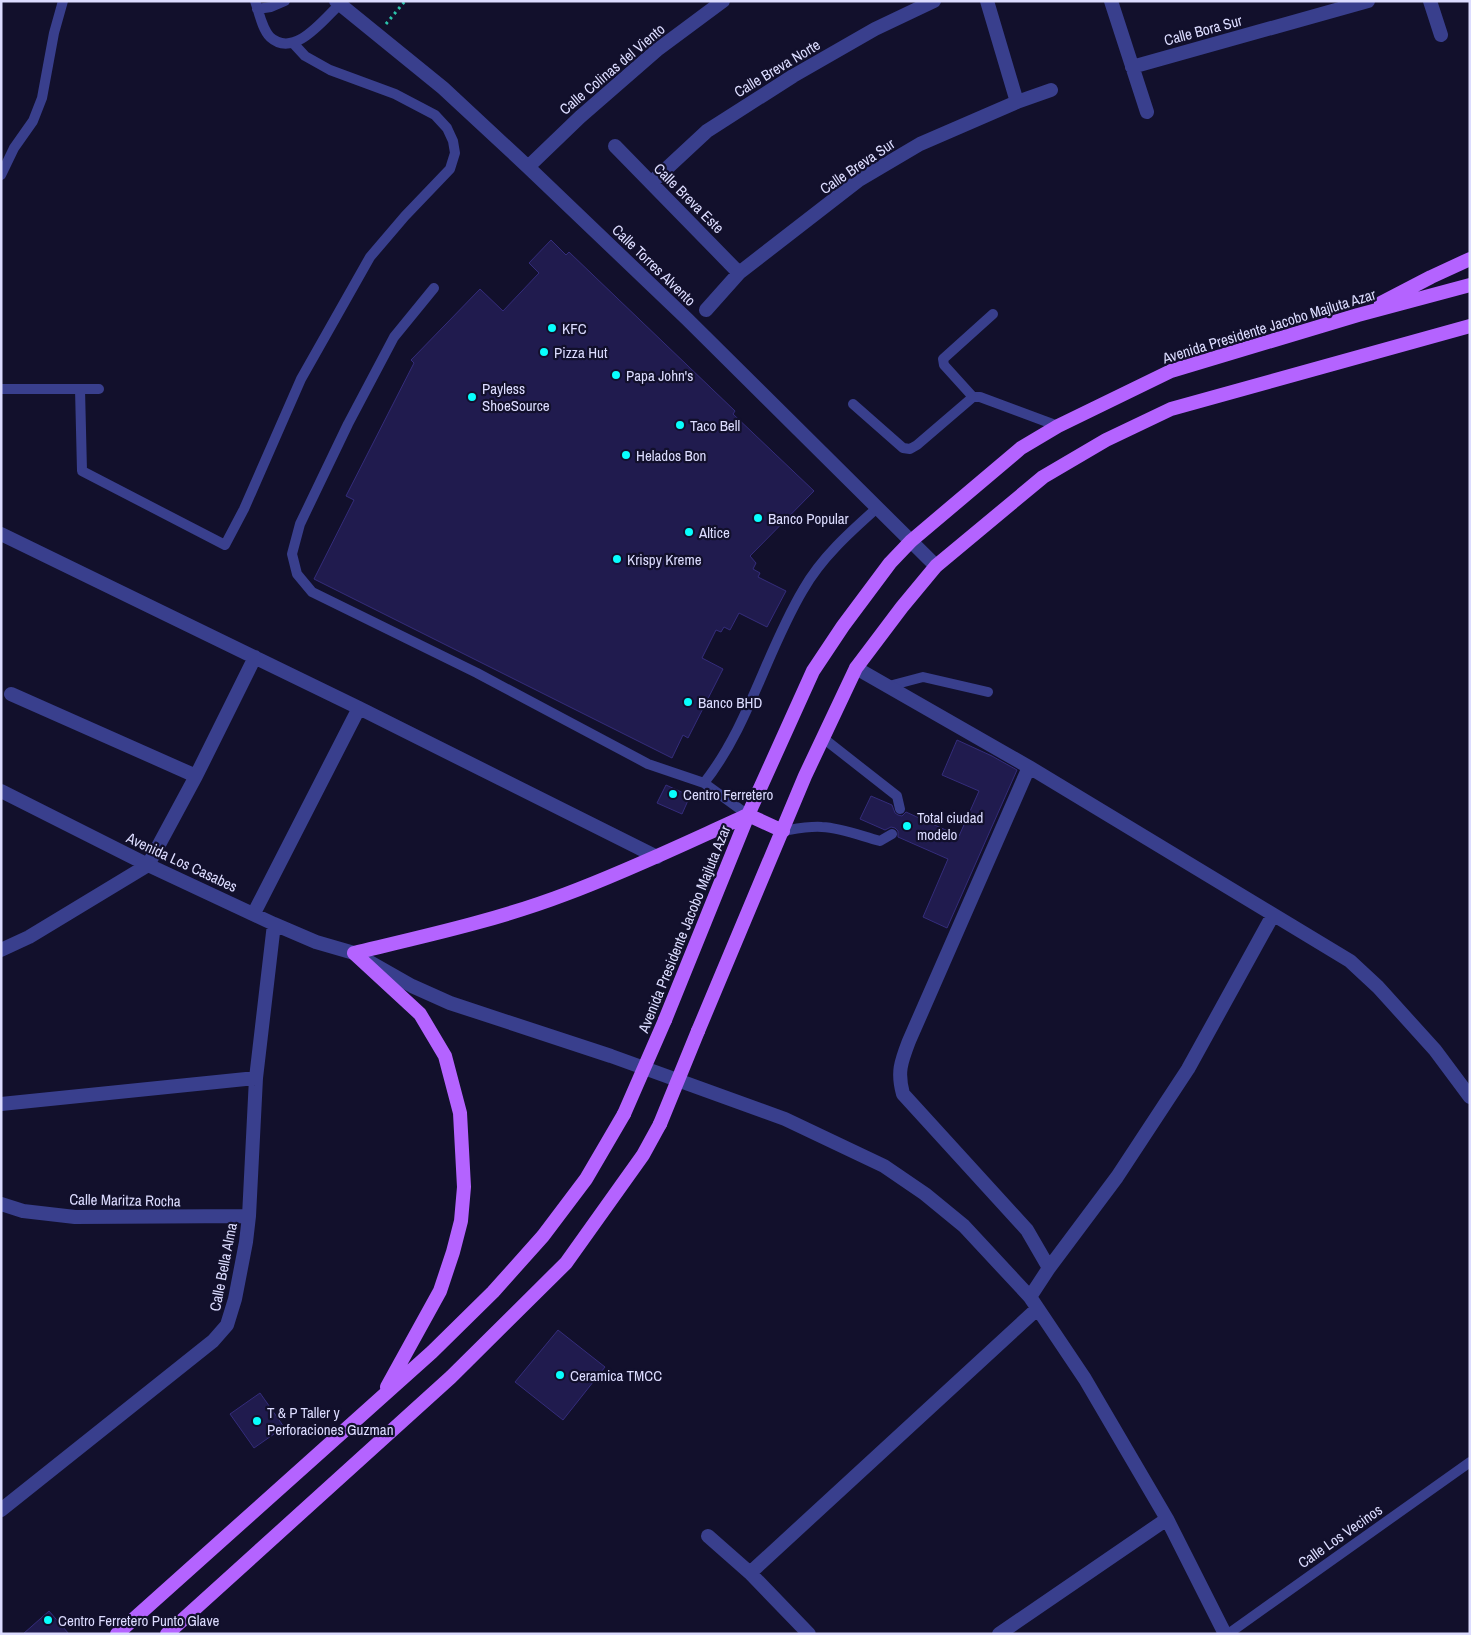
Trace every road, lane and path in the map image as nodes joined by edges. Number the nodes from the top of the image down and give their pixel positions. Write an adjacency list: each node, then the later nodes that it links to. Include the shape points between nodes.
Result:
1 (63, 1): 21 (lane, via 42,98 33,121 14,148)
2 (285, 1): 11 (lane, via 271,8)
3 (405, 1): 12 (path)
4 (723, 1): 20 (street, Calle Colinas del Viento, via 657,50 580,116)
5 (934, 1): 22 (street, Calle Breva Norte, via 875,29 707,131)
6 (987, 1): 17 (street)
7 (1111, 1): 15 (street)
8 (1368, 1): 15 (street, Calle Bora Sur)
9 (1430, 1): 13 (street)
10 (338, 3): 12 (street, Calle Torres Alvento); 14 (lane, via 303,39)
11 (256, 5): 14 (lane, via 270,36 281,43)
12 (378, 34): 20 (street, Calle Torres Alvento, via 443,88)
13 (1441, 35)
14 (293, 43): 32 (lane, via 304,56 330,70 395,94 435,114 447,128 455,153 450,168 370,257 301,379 244,509 224,545 82,471)
15 (1132, 67): 18 (street)
16 (1051, 90): 17 (street, Calle Breva Sur)
17 (1017, 102): 24 (street, Calle Breva Sur, via 920,144 859,180)
18 (1147, 112)
19 (615, 146): 22 (street, Calle Breva Este)
20 (528, 167): 37 (street, Calle Torres Alvento, via 687,318)
21 (1, 176)
22 (651, 183): 24 (street, Calle Breva Este)
23 (1470, 259): 29 (main road)
24 (739, 273): 27 (street, Calle Breva Sur)
25 (1470, 285): 29 (main road, Avenida Presidente Jacobo Majluta Azar)
26 (434, 288): 50 (lane, via 394,337 348,424 300,524 292,554 296,574 312,592 477,673 648,764)
27 (706, 310)
28 (993, 314): 34 (lane, via 943,359 944,365)
29 (1358, 315): 36 (main road, Avenida Presidente Jacobo Majluta Azar, via 1171,371)
30 (1470, 326): 40 (main road, via 1171,409 1106,440 1043,477)
31 (1, 389): 32 (lane)
32 (80, 389): 33 (lane)
33 (99, 389)
34 (974, 398): 35 (lane, via 910,448 903,448); 36 (lane)
35 (852, 404)
36 (1058, 426): 39 (main road, Avenida Presidente Jacobo Majluta Azar, via 1021,448)
37 (877, 508): 39 (street, Calle Torres Alvento); 50 (lane, via 845,536 803,589 732,742)
38 (1, 534): 41 (street)
39 (911, 540): 40 (street, Calle Torres Alvento); 53 (main road, Avenida Presidente Jacobo Majluta Azar, via 890,563 813,671)
40 (936, 566): 42 (main road)
41 (255, 658): 46 (street); 49 (street)
42 (856, 668): 43 (street); 47 (main road)
43 (888, 686): 44 (lane, via 923,678); 48 (street)
44 (988, 692)
45 (11, 694): 49 (street)
46 (359, 708): 56 (street); 58 (street)
47 (824, 738): 52 (lane, via 897,796); 54 (main road)
48 (1029, 767): 59 (street); 68 (street, via 909,1040 899,1066 899,1081 903,1094 1027,1230)
49 (196, 776): 57 (street)
50 (704, 783): 53 (lane)
51 (1, 792): 57 (street, Avenida Los Casabes)
52 (900, 809)
53 (748, 815): 54 (main road); 56 (main road); 70 (main road, Avenida Presidente Jacobo Majluta Azar, bridge, via 624,1114 586,1179 543,1236 486,1299)
54 (782, 831): 55 (lane, via 821,826 880,841); 77 (main road, bridge, via 660,1124 638,1162 566,1263 451,1377)
55 (892, 834)
56 (657, 856): 62 (main road, via 520,910)
57 (148, 865): 58 (street, Avenida Los Casabes); 61 (street, via 29,937)
58 (254, 913): 60 (street, Avenida Los Casabes)
59 (1273, 915): 64 (street, via 1350,961 1435,1050); 68 (street, via 1188,1069 1117,1177)
60 (274, 924): 62 (street, Avenida Los Casabes, via 316,942); 63 (street, Calle Bella Alma)
61 (1, 950)
62 (354, 953): 69 (street, Avenida Los Casabes, via 450,1003 612,1056 785,1119 884,1166 964,1226); 70 (main road, via 420,1014 445,1056 460,1113 464,1187 454,1252 440,1291)
63 (256, 1078): 65 (street); 67 (street, Calle Bella Alma)
64 (1470, 1097)
65 (1, 1104)
66 (1, 1204): 67 (street, Calle Maritza Rocha, via 23,1211 75,1217)
67 (250, 1216): 72 (street, Calle Bella Alma, via 227,1325 213,1341)
68 (1049, 1268): 69 (street)
69 (1034, 1303): 73 (street, Avenida Los Casabes, via 1085,1380); 75 (street)
70 (383, 1396): 76 (main road, Avenida Presidente Jacobo Majluta Azar)
71 (1470, 1462): 80 (lane, Calle Los Vecinos)
72 (1, 1510)
73 (1167, 1519): 79 (street); 80 (street, Avenida Los Casabes)
74 (708, 1536): 75 (street)
75 (750, 1573): 78 (street)
76 (117, 1634)
77 (167, 1634)
78 (809, 1634)
79 (999, 1634)
80 (1226, 1634)

